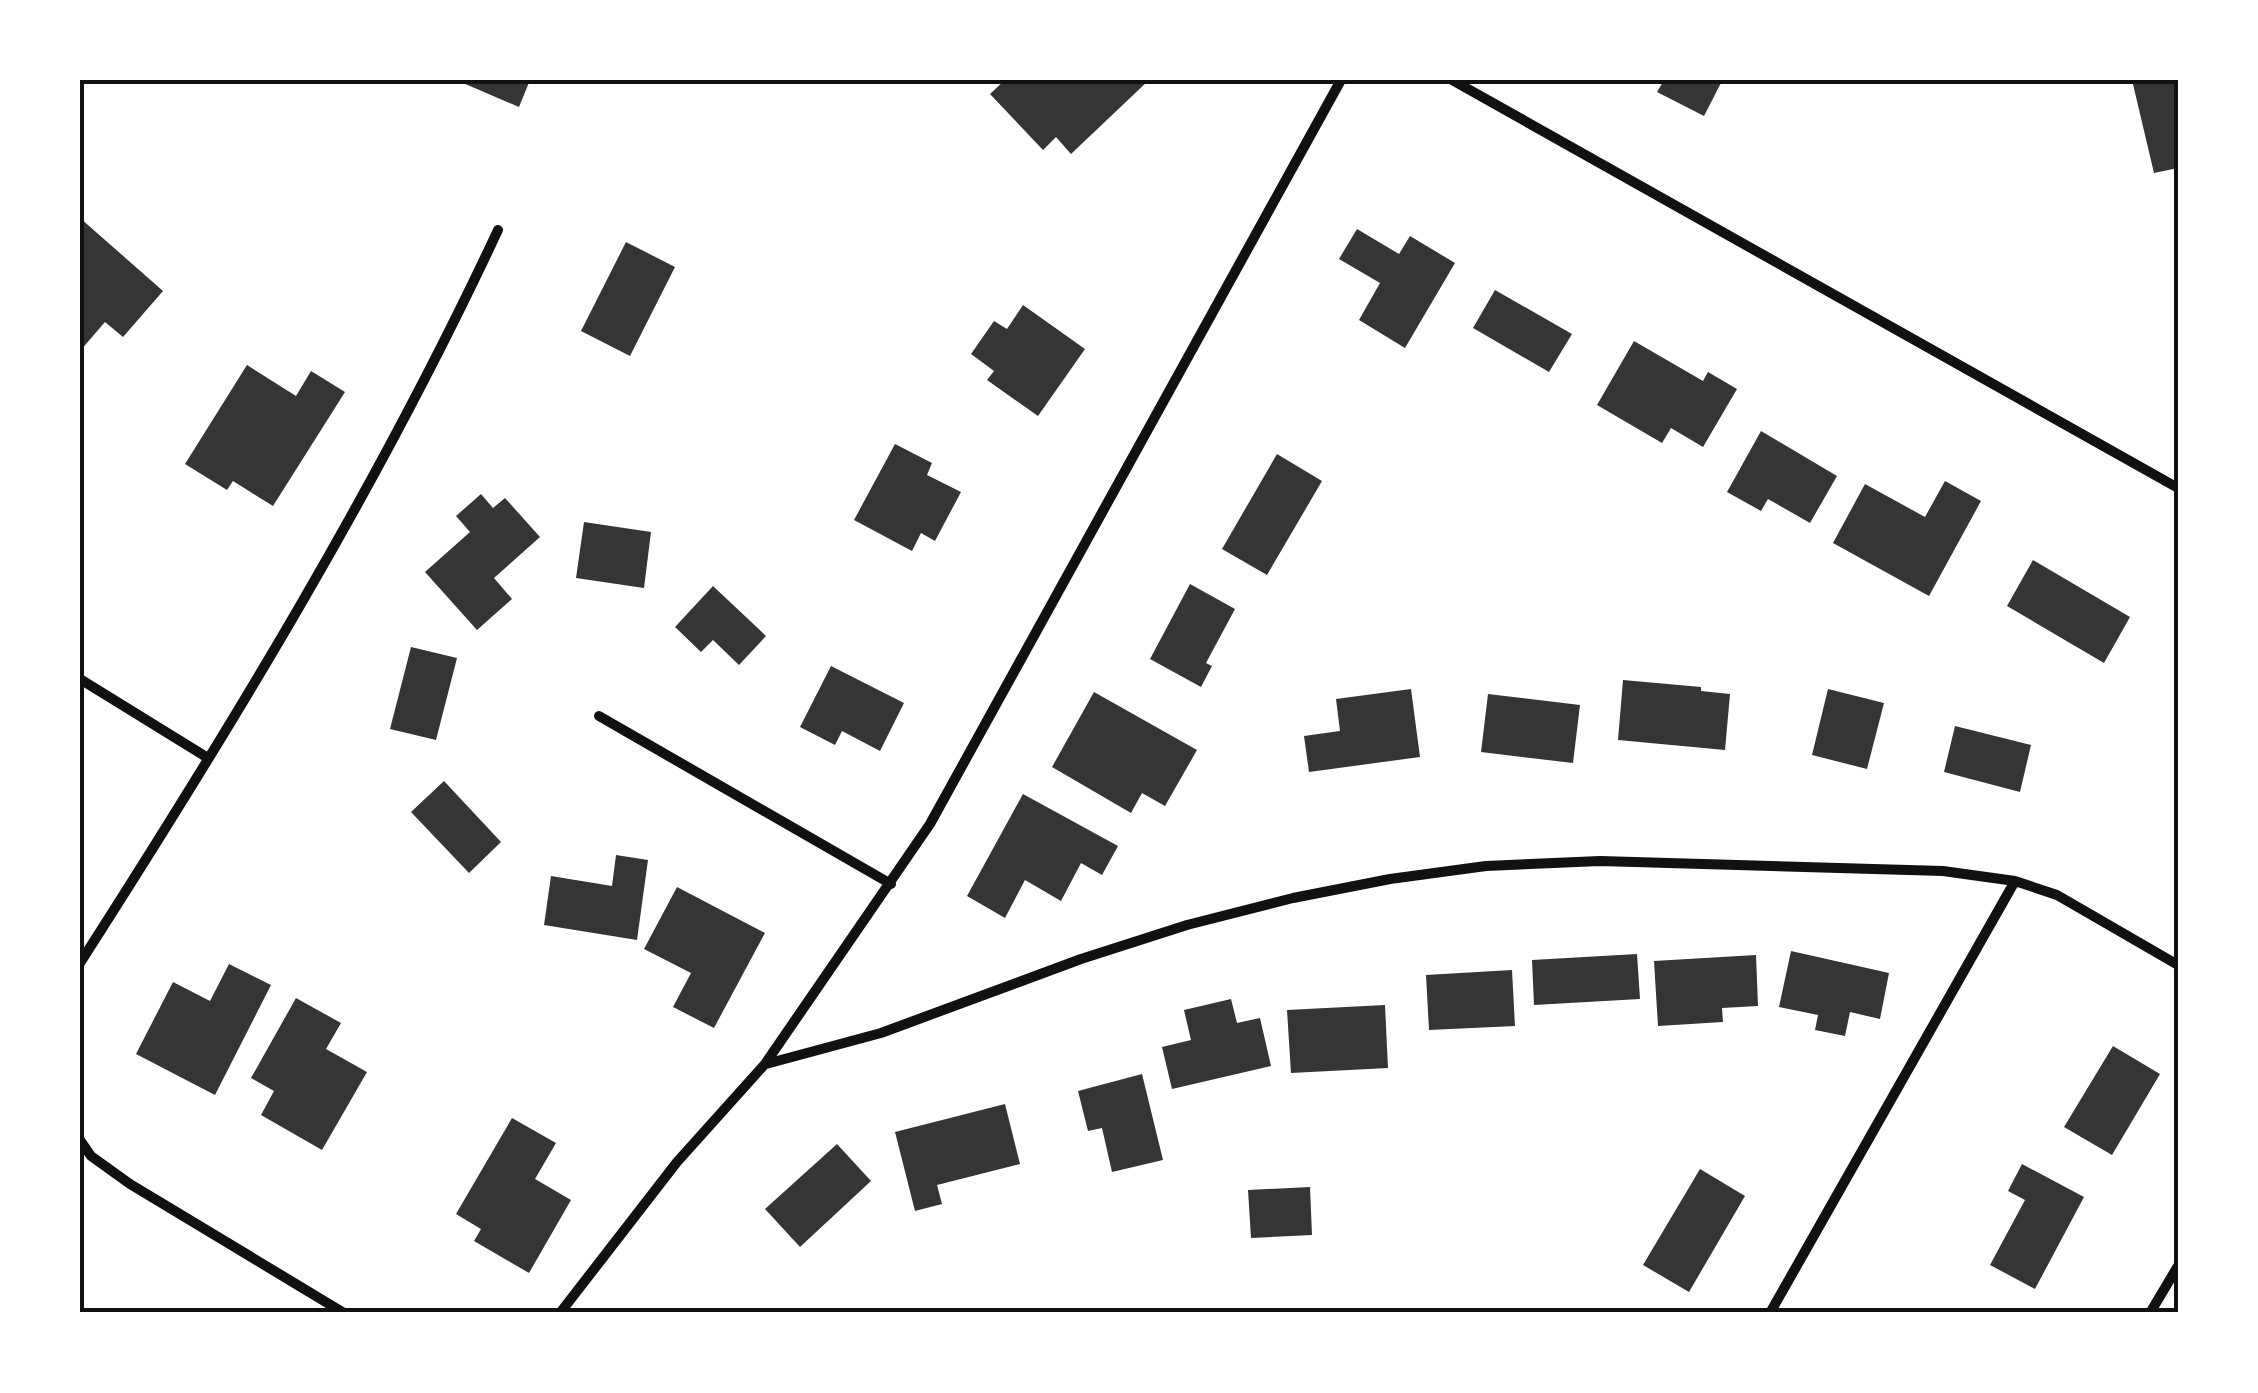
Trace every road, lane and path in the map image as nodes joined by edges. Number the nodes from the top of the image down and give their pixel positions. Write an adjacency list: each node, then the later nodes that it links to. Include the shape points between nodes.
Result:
1 (1341, 80): 9 (street)
2 (1452, 80): 4 (street)
3 (498, 230): 7 (street, via 399,433)
4 (2178, 488)
5 (80, 679): 7 (street)
6 (599, 716): 9 (street)
7 (208, 758): 10 (street)
8 (2016, 881): 11 (street, via 2057,895); 12 (street, via 1944,871 1600,862 1486,866 1390,879 1187,926 881,1033); 17 (street)
9 (891, 884): 12 (street)
10 (80, 963)
11 (2178, 965)
12 (765, 1064): 16 (street, via 677,1162)
13 (80, 1140): 15 (street, via 130,1184)
14 (2178, 1266): 18 (street)
15 (344, 1313)
16 (560, 1313)
17 (1770, 1313)
18 (2150, 1313)

